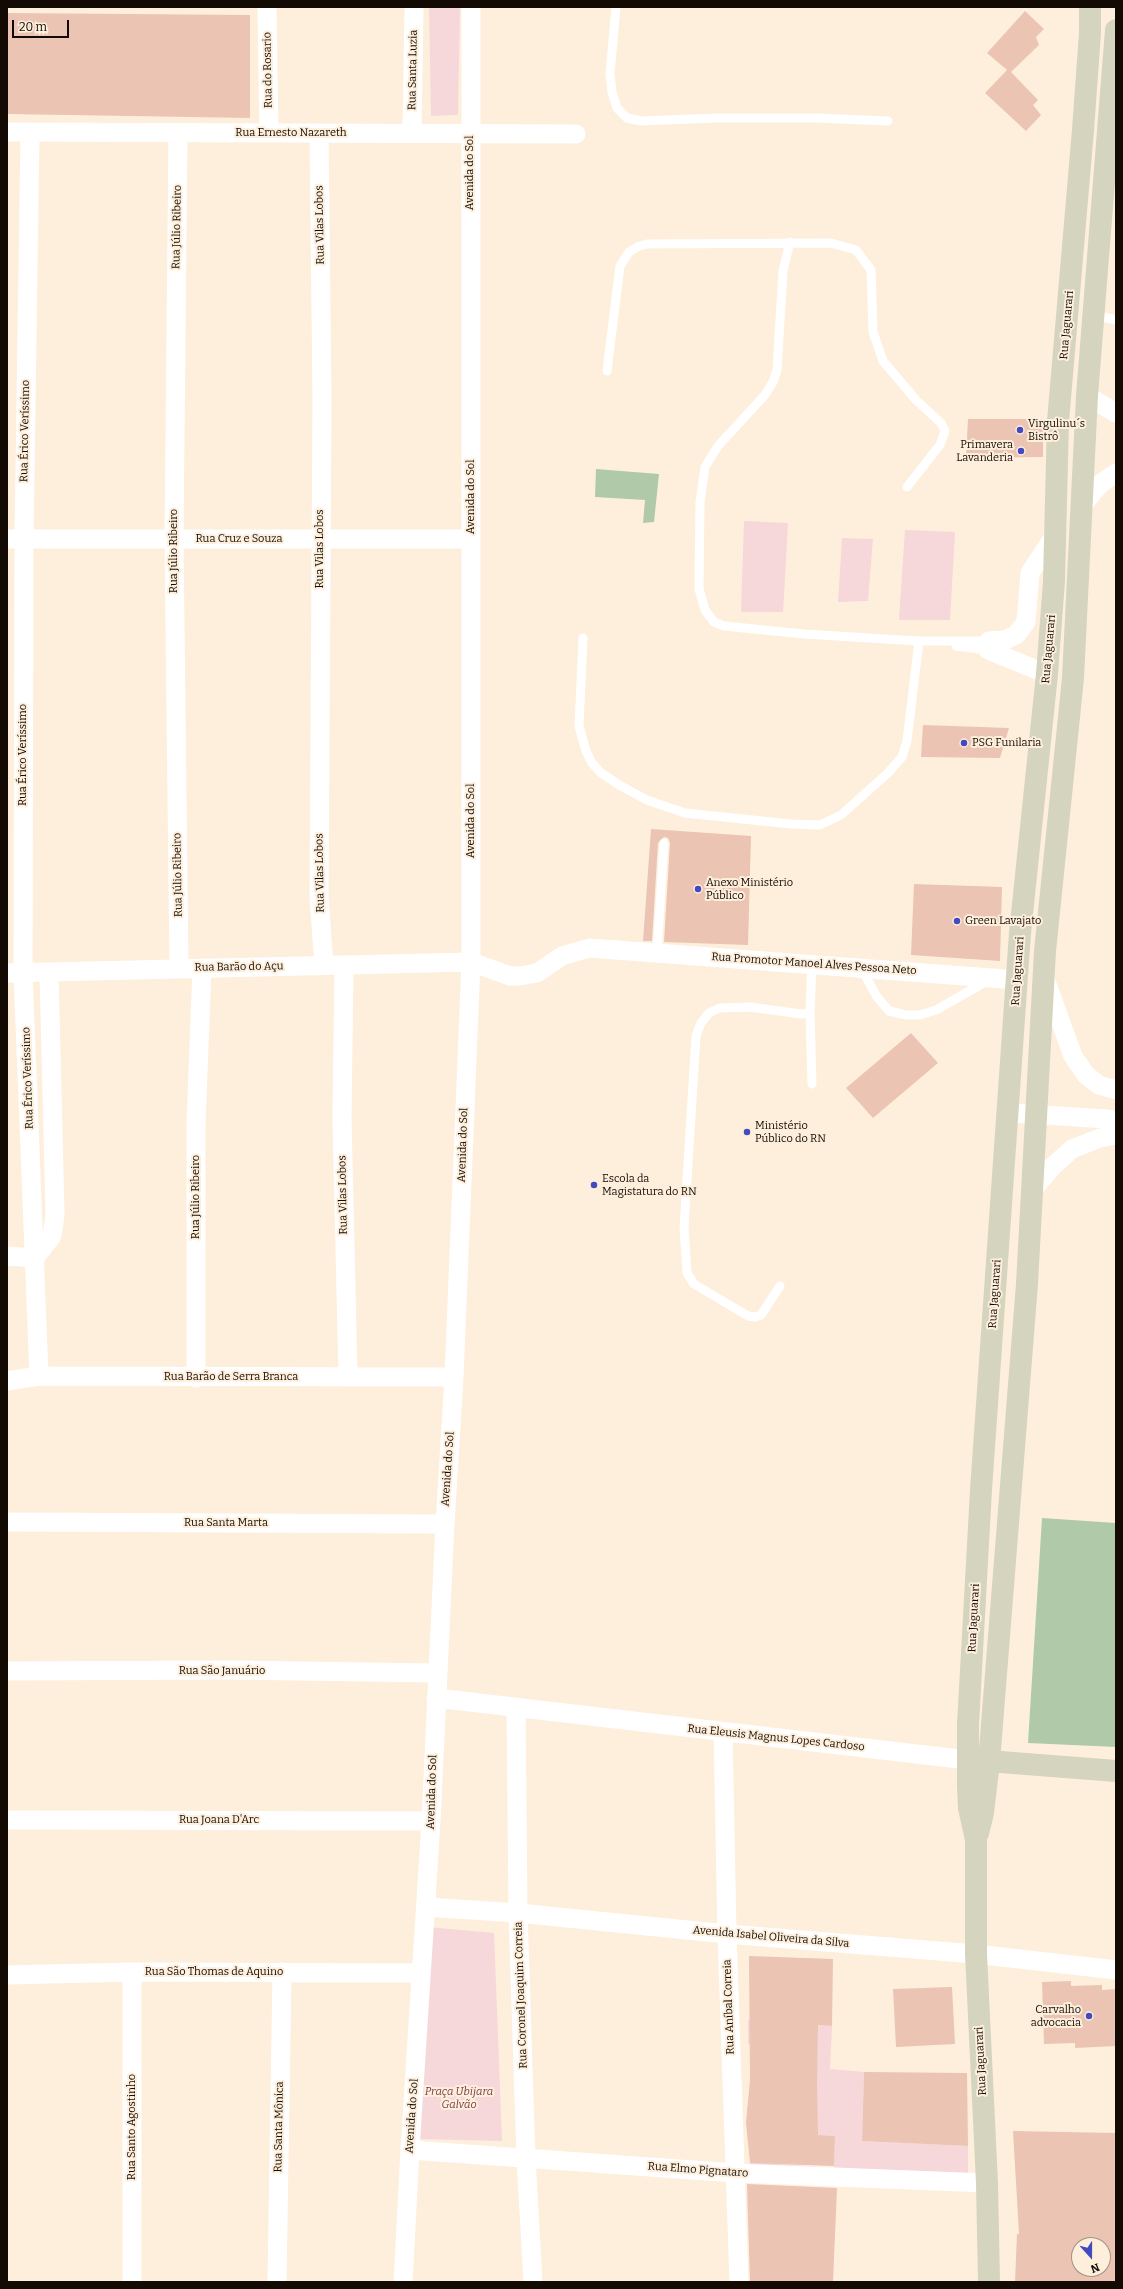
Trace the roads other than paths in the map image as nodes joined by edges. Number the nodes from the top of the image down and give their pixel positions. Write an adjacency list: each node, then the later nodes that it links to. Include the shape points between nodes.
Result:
1 (267, 7): 11 (street, Rua do Rosario)
2 (414, 7): 13 (street, Rua Santa Luzia)
3 (471, 7): 14 (street, Avenida do Sol)
4 (616, 7): 7 (lane, via 610,74 617,108 627,118 641,121 717,118)
5 (1090, 7): 25 (main road, Rua Jaguarari, via 1058,421)
6 (1116, 30): 17 (main road, Rua Jaguarari)
7 (888, 121)
8 (7, 132): 9 (street, Rua Ernesto Nazareth)
9 (30, 132): 10 (street, Rua Ernesto Nazareth); 26 (street, Rua Érico Veríssimo)
10 (178, 133): 11 (street, Rua Ernesto Nazareth); 27 (street, Rua Júlio Ribeiro)
11 (269, 133): 12 (street, Rua Ernesto Nazareth)
12 (319, 133): 13 (street, Rua Ernesto Nazareth); 28 (street, Rua Vilas Lobos, via 322,400)
13 (412, 133): 14 (street, Rua Ernesto Nazareth)
14 (470, 134): 15 (street, Rua Ernesto Nazareth); 29 (street, Avenida do Sol)
15 (576, 134)
16 (790, 242): 19 (lane, via 647,244 629,252 620,266); 23 (lane, via 831,242 856,250 871,270 873,332 883,361 916,400 941,423 944,431 940,445); 31 (lane, via 783,271 777,370 773,382 718,446 705,467 700,532 701,602 714,622 724,626)
17 (1094, 315): 18 (lane); 20 (main road, Rua Jaguarari)
18 (1116, 320)
19 (607, 371)
20 (1087, 396): 21 (street); 24 (main road, Rua Jaguarari)
21 (1113, 407)
22 (1116, 473): 24 (street, via 1100,484)
23 (907, 487)
24 (1081, 507): 45 (main road, Rua Jaguarari, via 1073,678)
25 (1055, 535): 32 (street, via 1030,573 1026,622 1016,635); 33 (main road, Rua Jaguarari)
26 (15, 539): 27 (street, Rua Cruz e Souza); 44 (street, Rua Érico Veríssimo)
27 (174, 539): 28 (street, Rua Cruz e Souza); 42 (street, Rua Júlio Ribeiro)
28 (320, 539): 29 (street, Rua Cruz e Souza); 38 (street, Rua Vilas Lobos, via 319,898)
29 (471, 539): 36 (street, Avenida do Sol)
30 (583, 638): 31 (lane, via 579,726 592,763 600,772 647,800 685,813 820,825 841,815 888,774 902,757 907,741)
31 (919, 641): 32 (lane)
32 (988, 646): 33 (street)
33 (1047, 674): 47 (main road, Rua Jaguarari, via 1020,933)
34 (664, 843): 35 (lane)
35 (657, 952): 36 (street, Rua Promotor Manoel Alves Pessoa Neto, via 609,948 579,950 562,956 537,973 520,976 510,976); 37 (street, Rua Promotor Manoel Alves Pessoa Neto)
36 (471, 962): 39 (street, Rua Barão do Açu); 60 (street, Avenida do Sol)
37 (812, 963): 40 (street, Rua Promotor Manoel Alves Pessoa Neto); 48 (lane)
38 (324, 965): 39 (street, Rua Barão do Açu); 41 (street, Rua Barão do Açu)
39 (344, 965): 61 (street, Rua Vilas Lobos, via 342,1118)
40 (861, 967): 46 (street, Rua Promotor Manoel Alves Pessoa Neto); 46 (lane, via 877,997 889,1011 906,1014 920,1015 936,1010)
41 (202, 968): 42 (street, Rua Barão do Açu); 62 (street, Rua Júlio Ribeiro, via 196,1124)
42 (179, 969): 43 (street, Rua Barão do Açu)
43 (49, 972): 44 (street, Rua Barão do Açu); 57 (street, via 55,1215 52,1236)
44 (15, 973): 57 (street, Rua Érico Veríssimo)
45 (1043, 974): 50 (street, via 1073,1056 1086,1075 1099,1085); 52 (main road, Rua Jaguarari)
46 (992, 978): 47 (street, Rua Promotor Manoel Alves Pessoa Neto)
47 (1018, 980): 51 (main road, Rua Jaguarari)
48 (810, 1013): 49 (lane); 58 (lane, via 720,1008 709,1013 700,1023 696,1036 684,1227 687,1273 694,1284 748,1316 755,1317 761,1315)
49 (812, 1084)
50 (1116, 1090)
51 (1008, 1113): 52 (street); 71 (main road, Rua Jaguarari, via 981,1490)
52 (1035, 1116): 53 (street, via 1108,1119); 55 (main road, Rua Jaguarari)
53 (1116, 1122)
54 (1116, 1135): 55 (street, via 1072,1149)
55 (1033, 1189): 72 (main road, Rua Jaguarari)
56 (7, 1256): 57 (street)
57 (36, 1258): 59 (street, Rua Érico Veríssimo)
58 (780, 1286)
59 (39, 1376): 62 (street, Rua Barão de Serra Branca); 63 (street, Rua Barão de Serra Branca)
60 (454, 1376): 61 (street, Rua Barão de Serra Branca); 65 (street, Avenida do Sol)
61 (348, 1377): 62 (street, Rua Barão de Serra Branca)
62 (196, 1378)
63 (7, 1381)
64 (7, 1522): 65 (street, Rua Santa Marta)
65 (445, 1524): 67 (street, Avenida do Sol)
66 (7, 1670): 67 (street, Rua São Januário)
67 (437, 1673): 68 (street, Avenida do Sol)
68 (436, 1698): 69 (street, Rua Eleusis Magnus Lopes Cardoso); 75 (street, Avenida do Sol)
69 (516, 1707): 70 (street, Rua Eleusis Magnus Lopes Cardoso); 78 (street, Rua Coronel Joaquim Correia)
70 (723, 1732): 71 (street, Rua Eleusis Magnus Lopes Cardoso); 79 (street, Rua Aníbal Correia)
71 (968, 1760): 72 (main road, Rua Eleusis Magnus Lopes Cardoso); 76 (main road, Rua Jaguarari, via 969,1808)
72 (990, 1762): 73 (main road, Rua Eleusis Magnus Lopes Cardoso); 76 (main road, Rua Jaguarari, via 983,1813)
73 (1116, 1771)
74 (7, 1820): 75 (street, Rua Joana D'Arc)
75 (431, 1821): 77 (street, Avenida do Sol)
76 (976, 1840): 80 (main road, Rua Jaguarari)
77 (426, 1907): 78 (street, Avenida Isabel Oliveira da Silva); 84 (street, Avenida do Sol)
78 (518, 1913): 79 (street, Avenida Isabel Oliveira da Silva); 87 (street, Rua Coronel Joaquim Correia)
79 (726, 1934): 80 (street, Avenida Isabel Oliveira da Silva); 88 (street, Rua Aníbal Correia)
80 (976, 1954): 81 (street, Avenida Isabel Oliveira da Silva); 89 (main road, Rua Jaguarari)
81 (1116, 1970)
82 (132, 1972): 83 (street, Rua São Thomas de Aquino); 85 (street, Rua São Thomas de Aquino); 90 (street, Rua Santo Agostinho)
83 (282, 1972): 84 (street, Rua São Thomas de Aquino); 91 (street, Rua Santa Mônica)
84 (421, 1973): 86 (street, Avenida do Sol)
85 (7, 1975)
86 (410, 2150): 87 (street, Rua Elmo Pignataro); 92 (street, Avenida do Sol)
87 (526, 2159): 88 (street, Rua Elmo Pignataro); 93 (street, Rua Coronel Joaquim Correia)
88 (734, 2173): 89 (street, Rua Elmo Pignataro); 94 (street, Rua Aníbal Correia)
89 (987, 2183): 95 (main road, Rua Jaguarari)
90 (132, 2282)
91 (277, 2282)
92 (403, 2282)
93 (533, 2282)
94 (739, 2282)
95 (989, 2282)

